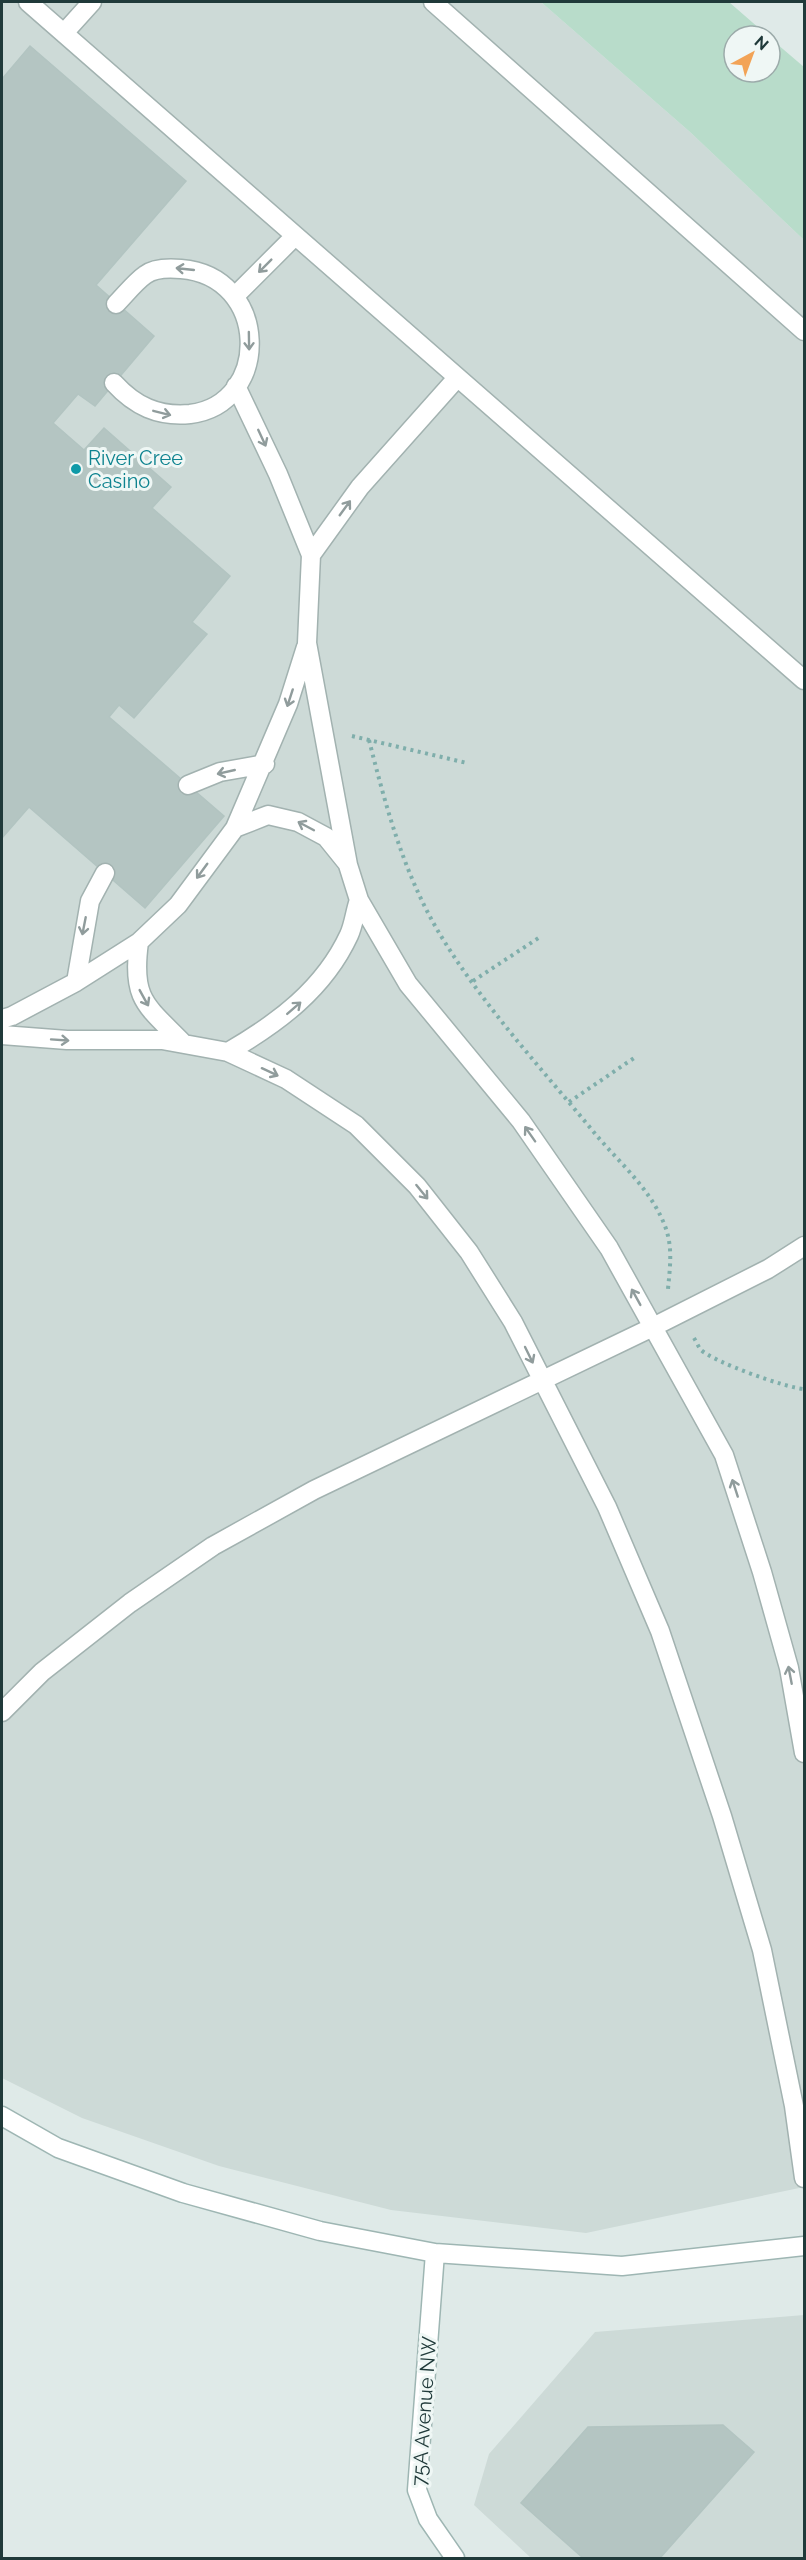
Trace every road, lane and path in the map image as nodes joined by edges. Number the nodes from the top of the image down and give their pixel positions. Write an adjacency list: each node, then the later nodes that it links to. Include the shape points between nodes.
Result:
1 (28, 2): 4 (street)
2 (92, 2): 4 (street)
3 (433, 2): 8 (street)
4 (64, 33): 5 (street)
5 (295, 236): 6 (street, one-way to 6); 9 (street)
6 (235, 296): 7 (street, one-way to 7, via 209,276 170,268 146,274); 11 (street, one-way to 11, via 247,317 251,340 247,364)
7 (116, 304)
8 (804, 331)
9 (457, 378): 12 (street, one-way to 9, via 360,487); 14 (street)
10 (114, 383): 11 (street, one-way to 11, via 148,410 172,416 196,413 219,403)
11 (237, 386): 12 (street, one-way to 12)
12 (311, 555): 13 (street)
13 (307, 643): 15 (street); 18 (street, one-way to 18)
14 (804, 680)
15 (322, 729): 16 (path); 21 (street)
16 (369, 740): 17 (path); 26 (path, via 391,826 412,880 439,932)
17 (467, 763)
18 (265, 764): 19 (street, one-way to 19, via 220,772); 20 (street)
19 (188, 785)
20 (236, 828): 21 (street, one-way to 20, via 326,837 298,822 268,815); 25 (street, one-way to 25, via 178,905)
21 (348, 865): 23 (street)
22 (105, 873): 27 (street, one-way to 27, via 90,901)
23 (359, 900): 31 (street, one-way to 23, via 267,1030 299,1004 325,974 349,935); 36 (street, one-way to 23, via 602,1238 521,1120 408,984)
24 (540, 937): 26 (path)
25 (139, 942): 27 (street); 30 (street, one-way to 30, via 135,971 141,998)
26 (473, 981): 33 (path)
27 (75, 982): 28 (street)
28 (2, 1018)
29 (2, 1035): 30 (street, one-way to 30)
30 (184, 1044): 31 (street)
31 (228, 1052): 37 (street, one-way to 37, via 286,1079 356,1125 417,1186 469,1252 513,1322)
32 (637, 1056): 33 (path)
33 (569, 1102): 35 (path, via 652,1200 670,1243 668,1292)
34 (804, 1246): 35 (street, via 768,1269)
35 (680, 1313): 36 (street); 38 (path, via 702,1350 779,1385)
36 (652, 1327): 37 (street); 40 (street, one-way to 36, via 789,1668 724,1455)
37 (541, 1379): 39 (street, via 314,1490 213,1546 130,1603 42,1672); 42 (street, via 607,1507 660,1631 722,1816 762,1950 794,2106)
38 (804, 1389)
39 (2, 1712)
40 (804, 1754)
41 (2, 2116): 44 (street, via 58,2148 183,2193 320,2231)
42 (804, 2178)
43 (804, 2246): 44 (street, via 622,2266)
44 (435, 2253): 45 (street, 75A Avenue NW, via 417,2490 428,2519)
45 (455, 2559)

